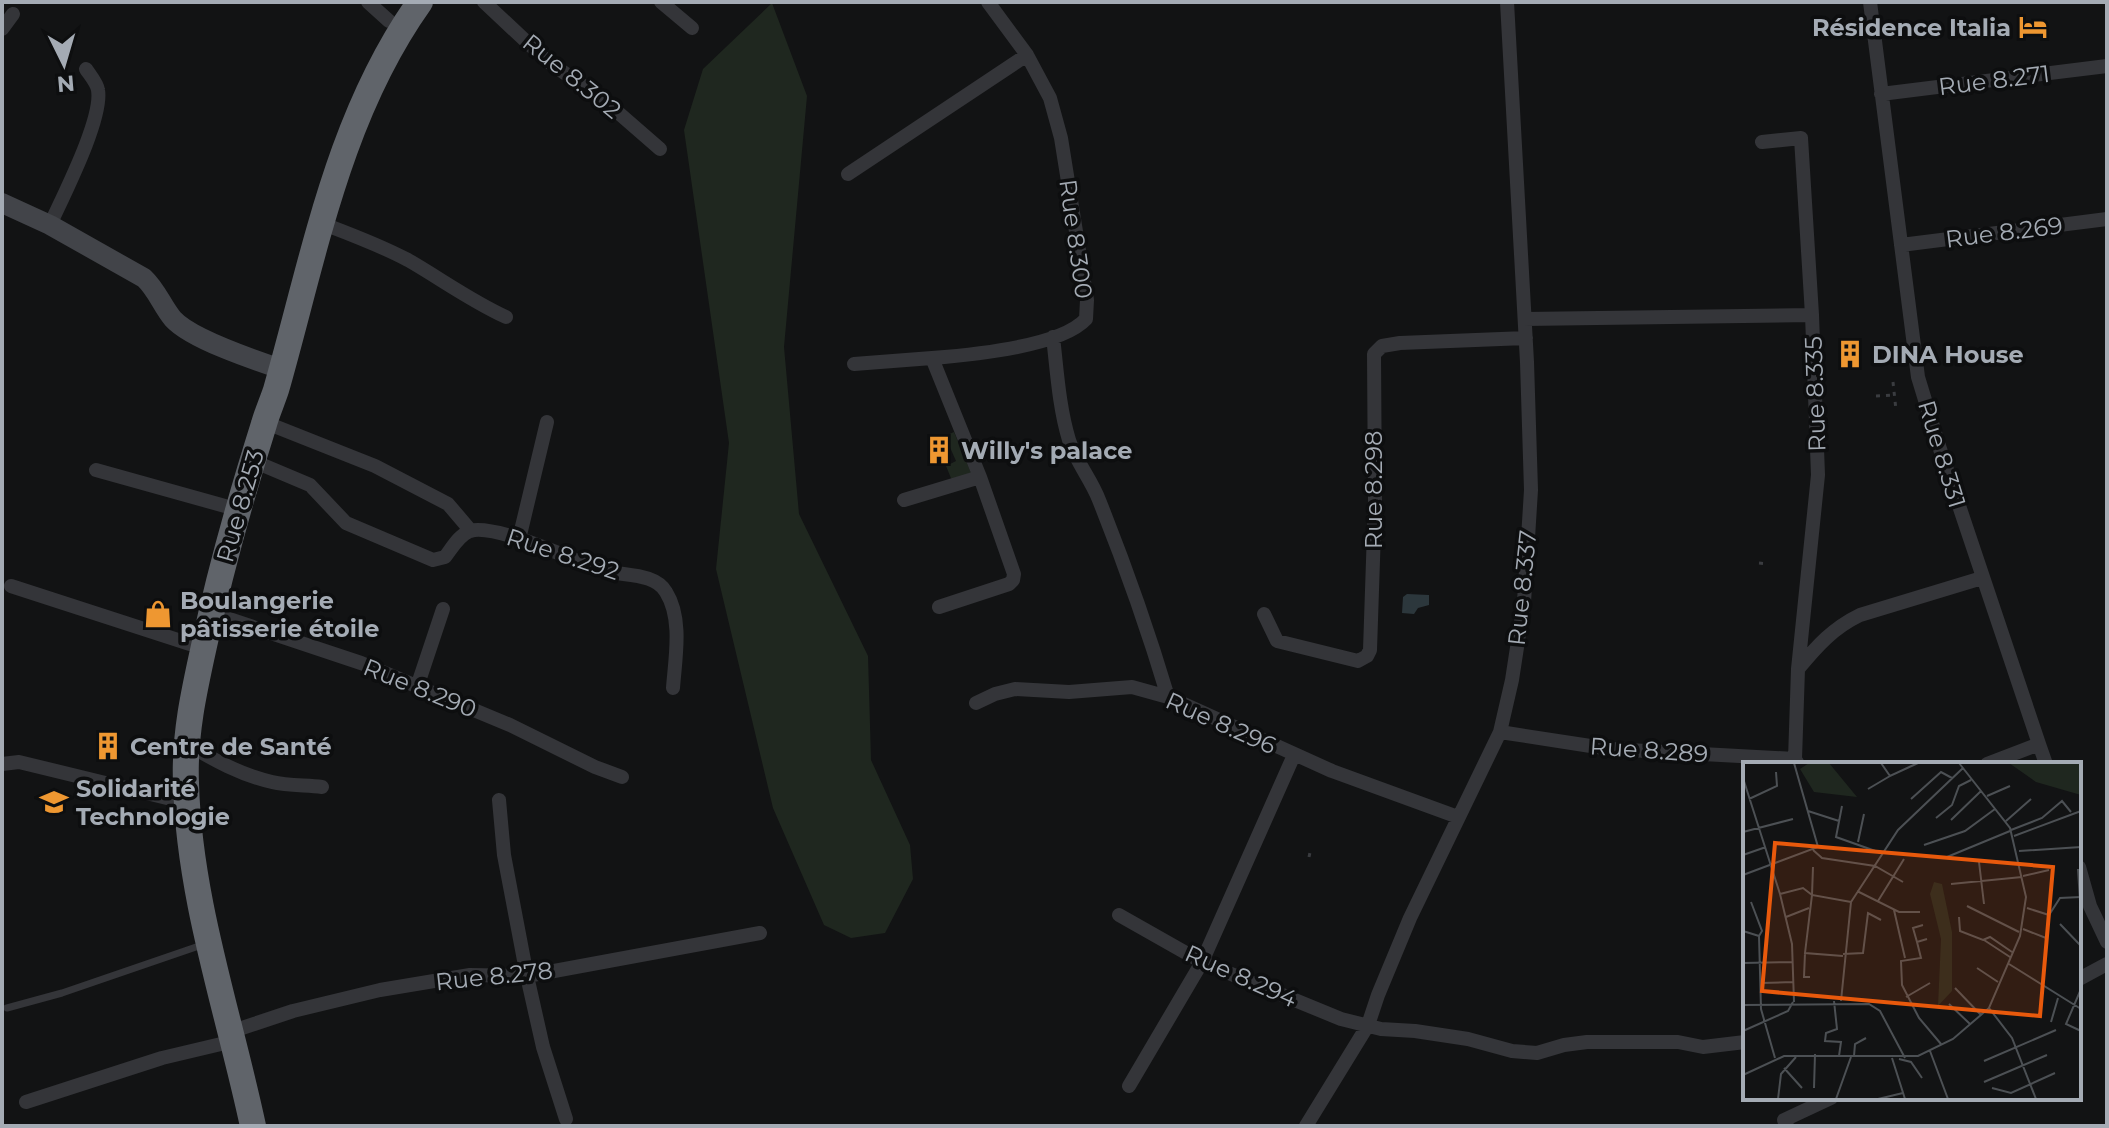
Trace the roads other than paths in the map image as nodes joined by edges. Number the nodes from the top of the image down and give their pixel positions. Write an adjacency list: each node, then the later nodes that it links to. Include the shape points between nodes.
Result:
1 (368, 2): 8 (street)
2 (420, 2): 21 (highway, Rue 8.253, via 373,80)
3 (484, 2): 17 (street, Rue 8.302, via 546,60)
4 (661, 2): 10 (street)
5 (988, 2): 12 (street, Rue 8.300)
6 (1507, 2): 26 (street, Rue 8.337)
7 (1870, 2): 15 (street, Rue 8.331)
8 (396, 12): 31 (highway, Rue 8.253, via 339,121 314,196)
9 (13, 14): 11 (street)
10 (692, 28)
11 (2, 29)
12 (1027, 55): 18 (street); 27 (street, Rue 8.300, via 1050,98 1061,138 1087,300 1086,319)
13 (2107, 66): 15 (street, Rue 8.271)
14 (86, 69): 22 (street, via 98,88 98,108)
15 (1881, 94): 23 (street, Rue 8.331)
16 (1762, 142): 24 (street, via 1801,138)
17 (660, 149)
18 (848, 174)
19 (2, 203): 22 (street)
20 (2107, 219): 23 (street, Rue 8.269)
21 (321, 223): 25 (street, via 407,260); 31 (highway, Rue 8.253)
22 (50, 225): 31 (street, via 144,278 186,329)
23 (1901, 245): 41 (street, Rue 8.331, via 1918,377)
24 (1812, 315): 26 (street, Rue 8.335); 48 (street, Rue 8.335, via 1818,475)
25 (506, 317)
26 (1525, 319): 28 (street, Rue 8.337)
27 (1053, 337): 29 (street, Rue 8.300); 51 (street, via 1069,441 1130,578)
28 (1526, 338): 46 (street, Rue 8.298, via 1400,343 1382,346 1374,354 1375,501 1367,656 1358,661 1277,641); 53 (street, Rue 8.337, via 1531,490 1524,602)
29 (932, 358): 30 (street, Rue 8.300); 36 (street)
30 (854, 364)
31 (273, 366): 32 (highway, Rue 8.253); 38 (highway, Rue 8.253)
32 (264, 422): 34 (highway, Rue 8.253); 39 (street, via 375,466 448,504)
33 (547, 422): 40 (street)
34 (253, 461): 39 (street, via 310,485 346,523 433,560 445,557); 45 (highway, Rue 8.253)
35 (96, 470): 38 (street)
36 (980, 477): 37 (street); 43 (street, via 1013,580)
37 (904, 500)
38 (225, 506): 47 (highway, Rue 8.253)
39 (471, 531): 40 (street, Rue 8.292)
40 (519, 539): 50 (street, Rue 8.292, via 606,572 658,582 677,625)
41 (1982, 578): 48 (street, via 1860,615 1824,639); 55 (street, Rue 8.331)
42 (11, 586): 47 (street)
43 (939, 607)
44 (443, 609): 49 (street)
45 (211, 613): 49 (street, Rue 8.290); 54 (highway, Rue 8.253)
46 (1264, 614)
47 (190, 644): 63 (highway, Rue 8.253, via 176,713)
48 (1798, 669): 57 (street, Rue 8.335)
49 (417, 687): 61 (street, Rue 8.290)
50 (673, 688)
51 (1168, 697): 52 (street, Rue 8.296, via 1132,687 1015,689); 56 (street, Rue 8.296)
52 (976, 703)
53 (1500, 732): 57 (street, Rue 8.289, via 1610,749); 65 (street, Rue 8.337)
54 (187, 744): 62 (street, via 248,775); 77 (highway, Rue 8.253, via 192,852)
55 (2039, 744): 58 (street); 59 (street, Rue 8.331)
56 (1294, 755): 65 (street, Rue 8.296); 71 (street)
57 (1796, 762)
58 (1992, 762)
59 (2045, 762)
60 (2, 764): 63 (street, via 19,762)
61 (622, 777)
62 (322, 787)
63 (171, 799): 70 (highway, Rue 8.253)
64 (499, 800): 73 (street)
65 (1458, 817): 76 (street, Rue 8.337)
66 (2081, 874): 69 (street)
67 (1119, 915): 71 (street, Rue 8.294)
68 (760, 933): 73 (street, Rue 8.278)
69 (2107, 942)
70 (199, 946): 75 (lane); 77 (highway, Rue 8.253)
71 (1202, 962): 76 (street, Rue 8.294); 79 (street)
72 (2107, 964): 74 (street)
73 (527, 976): 77 (street, Rue 8.278, via 470,975 380,990 293,1011); 82 (street)
74 (2081, 978)
75 (7, 1008)
76 (1368, 1025): 78 (street, Rue 8.294, via 1524,1053 1587,1042 1703,1047); 83 (street, Rue 8.337)
77 (226, 1038): 81 (street, Rue 8.278); 84 (highway, Rue 8.253); 85 (highway, Rue 8.253)
78 (1743, 1042)
79 (1129, 1086)
80 (1823, 1100): 86 (street, via 1784,1120)
81 (26, 1102)
82 (566, 1119)
83 (1308, 1125)
84 (242, 1126)
85 (253, 1126)
86 (1787, 1126)

